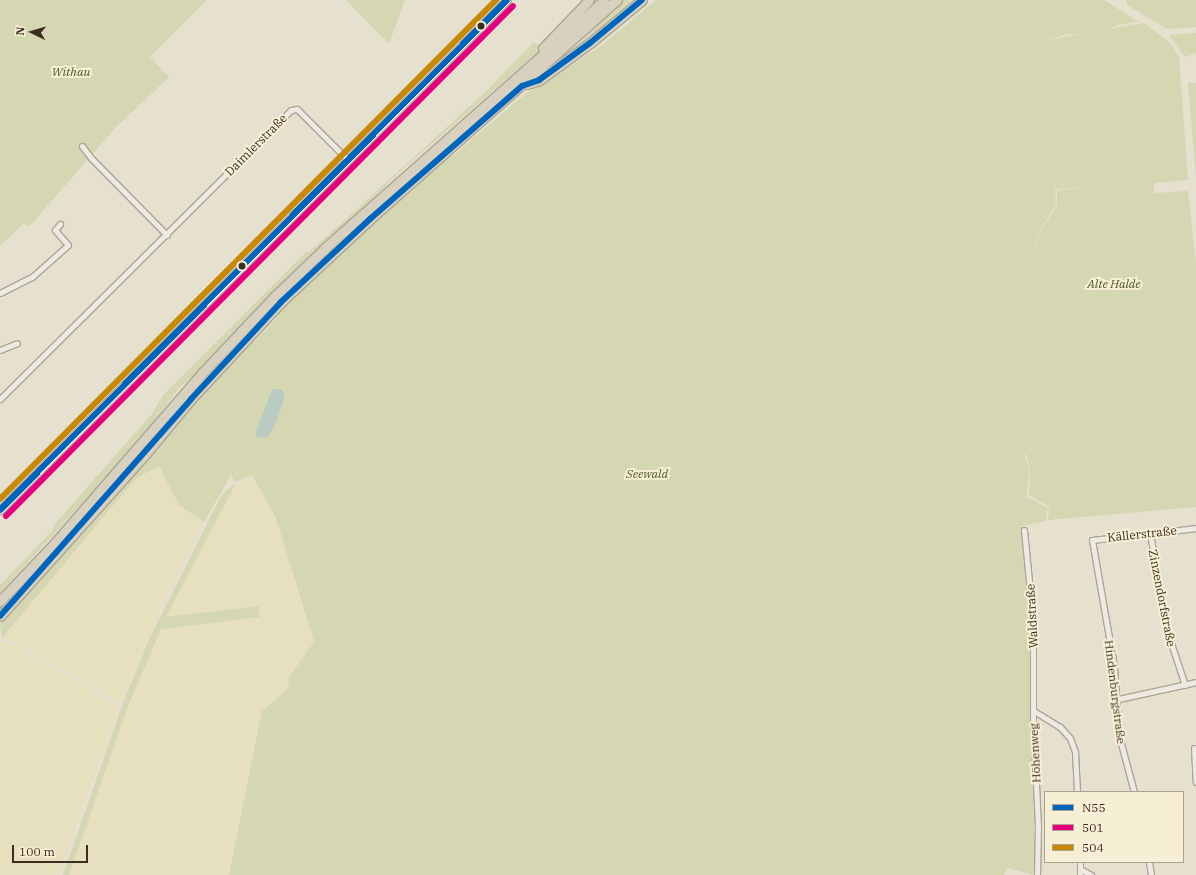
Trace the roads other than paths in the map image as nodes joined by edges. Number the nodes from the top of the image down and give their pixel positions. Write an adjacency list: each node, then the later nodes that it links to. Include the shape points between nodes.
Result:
1 (507, 0): 9 (street)
2 (589, 0): 7 (highway)
3 (604, 0): 7 (highway)
4 (617, 0): 6 (highway)
5 (642, 0): 6 (highway, via 590,43 538,80)
6 (522, 86): 22 (highway, via 370,219 282,302 191,399)
7 (504, 90): 21 (highway, via 330,243 276,295 201,374 54,544)
8 (82, 146): 11 (street, via 95,163)
9 (348, 159): 11 (street, Daimlerstraße, via 297,110 291,110); 16 (street)
10 (60, 224): 12 (street, via 54,230 68,245 32,278)
11 (167, 235): 15 (street, Daimlerstraße)
12 (0, 293)
13 (17, 343): 14 (street)
14 (0, 350)
15 (0, 399)
16 (0, 510)
17 (1196, 528): 19 (street, Källerstraße)
18 (1024, 530): 26 (street, Waldstraße, via 1032,594)
19 (1150, 533): 20 (street, Källerstraße, via 1097,538 1092,540); 24 (street, Zinzendorfstraße, via 1166,628)
20 (1091, 545): 25 (street, Hindenburgstraße, via 1114,666)
21 (0, 601)
22 (0, 616)
23 (1196, 682): 24 (street)
24 (1185, 685): 25 (street)
25 (1114, 700): 31 (street, Hindenburgstraße, via 1119,736)
26 (1034, 703): 27 (street, Höhenweg)
27 (1034, 711): 30 (street, via 1060,727 1070,738 1076,752); 35 (street, Höhenweg, via 1038,819)
28 (1194, 748): 29 (street)
29 (1196, 782)
30 (1077, 791)
31 (1134, 791)
32 (1080, 863): 34 (street)
33 (1149, 863): 38 (street)
34 (1080, 869): 36 (street); 37 (street)
35 (1037, 875)
36 (1080, 875)
37 (1091, 875)
38 (1151, 875)

